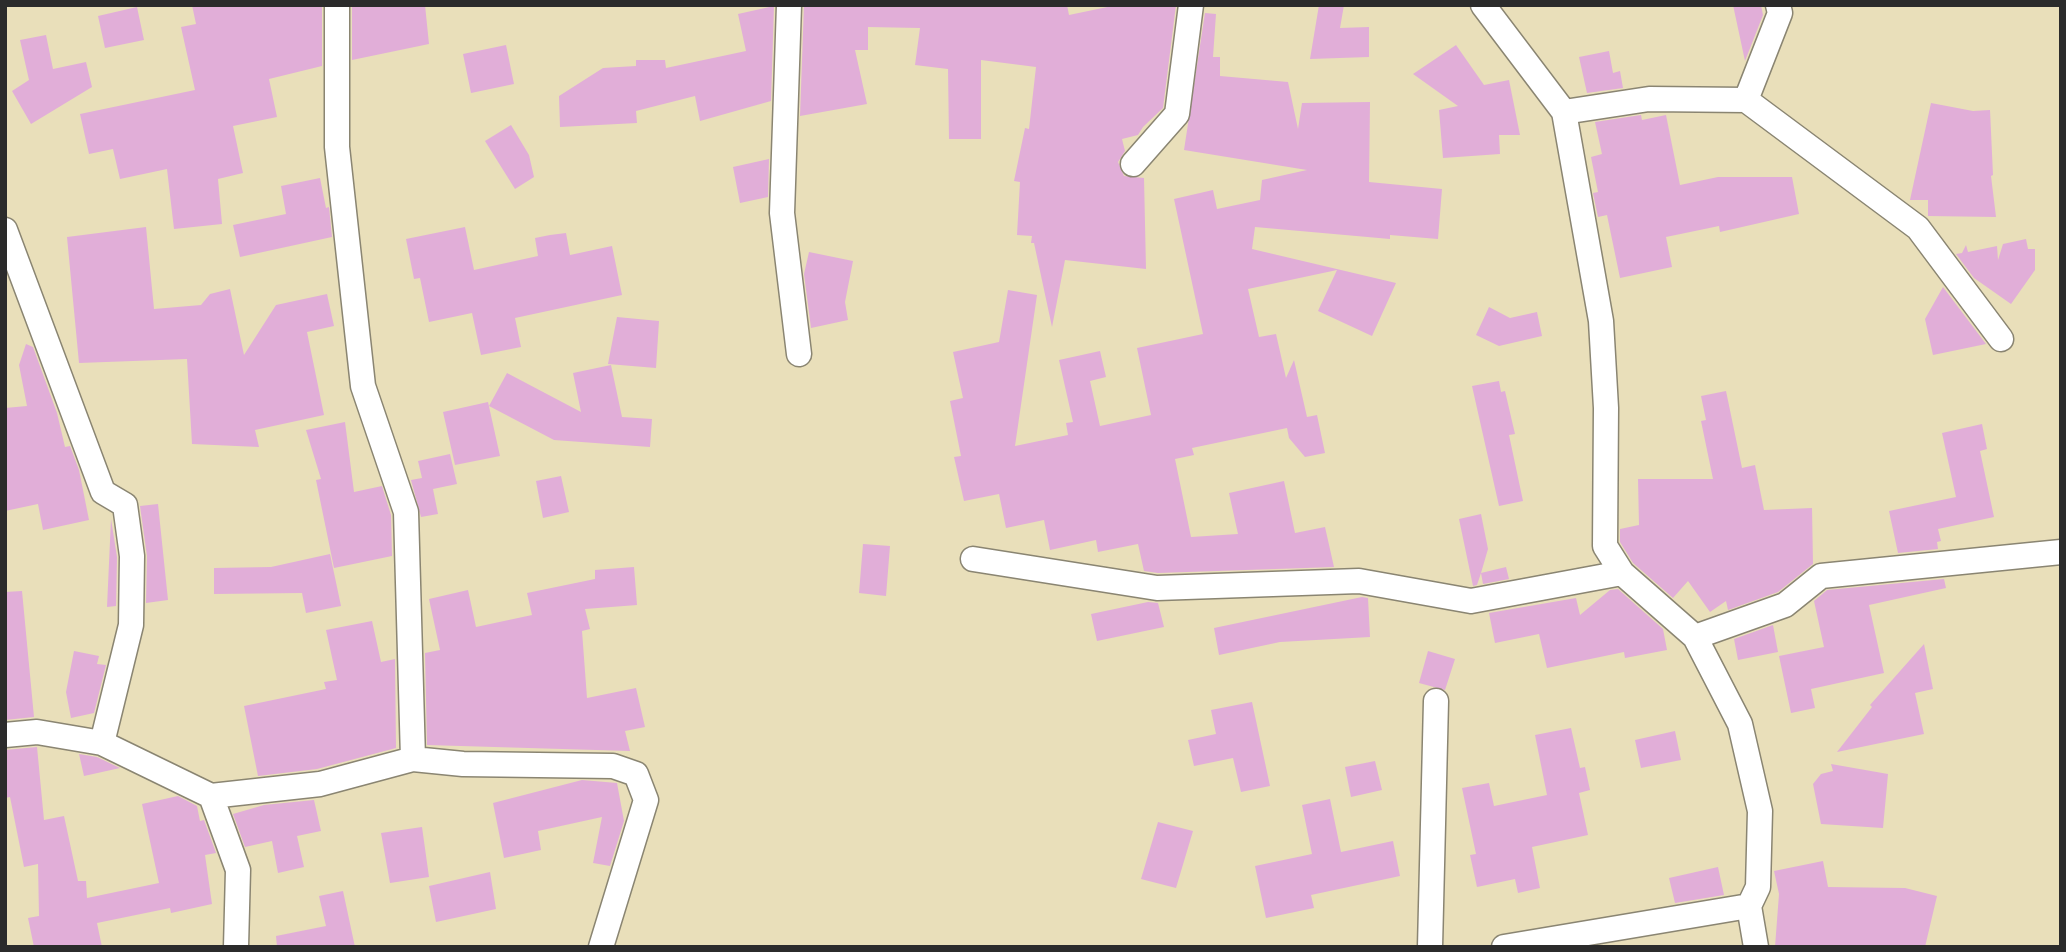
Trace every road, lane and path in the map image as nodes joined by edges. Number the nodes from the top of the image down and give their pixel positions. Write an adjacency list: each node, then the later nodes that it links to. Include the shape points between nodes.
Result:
1 (337, 5): 19 (street, via 337,147 363,386 406,512)
2 (789, 5): 11 (street, via 782,213)
3 (1191, 5): 8 (street, via 1177,114)
4 (1483, 5): 7 (street)
5 (1778, 5): 6 (street, via 1780,13)
6 (1746, 100): 7 (street, via 1649,99); 10 (street, via 1918,228)
7 (1564, 112): 14 (street, via 1601,321 1605,547)
8 (1133, 164)
9 (5, 230): 18 (street, via 103,492 125,505 132,556 131,625)
10 (2001, 339)
11 (799, 354)
12 (2061, 552): 15 (street, via 1821,576 1784,605)
13 (973, 559): 14 (street, via 1157,588 1359,581 1471,601)
14 (1622, 573): 15 (street)
15 (1695, 637): 21 (street, via 1740,724 1760,811 1758,887)
16 (1436, 701): 24 (street)
17 (5, 735): 18 (street, via 37,732)
18 (102, 743): 20 (street)
19 (412, 759): 20 (street, via 320,784); 23 (street, via 613,766 636,774 646,800)
20 (211, 796): 22 (street, via 238,870)
21 (1749, 906): 25 (street); 26 (street)
22 (236, 947)
23 (601, 947)
24 (1430, 947)
25 (1504, 947)
26 (1756, 947)

